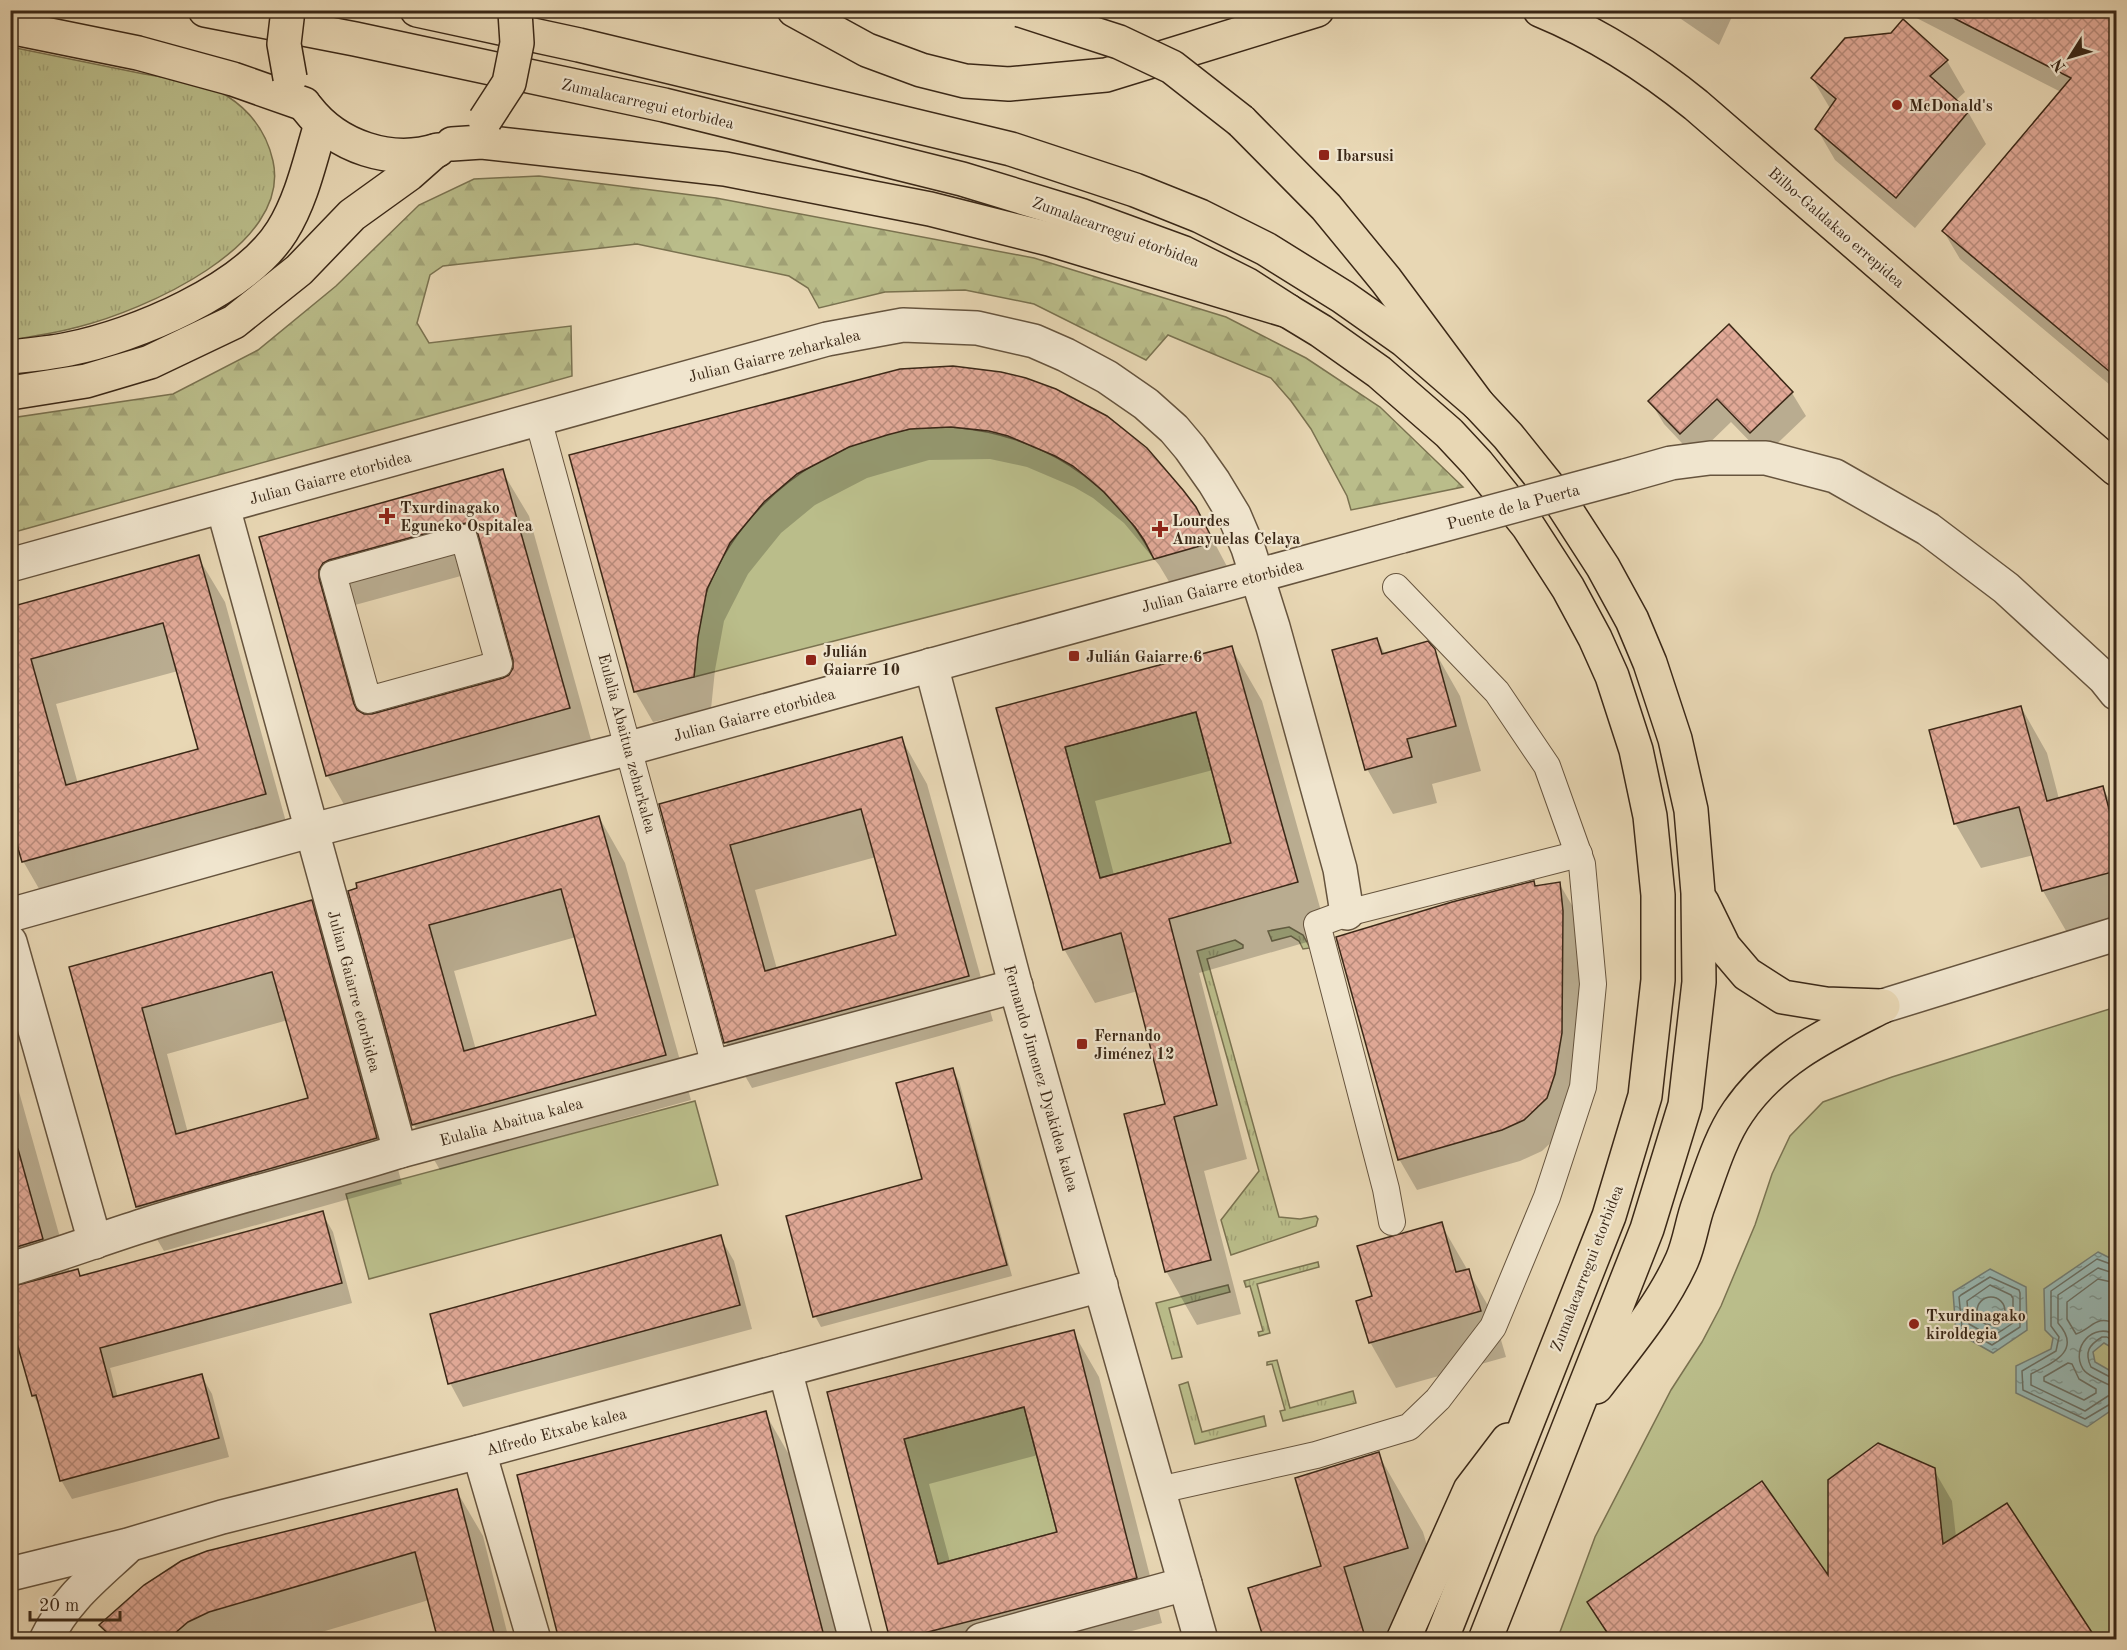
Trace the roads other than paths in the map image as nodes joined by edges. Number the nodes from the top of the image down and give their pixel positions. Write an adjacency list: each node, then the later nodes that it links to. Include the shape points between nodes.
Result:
1 (205, 10): 12 (main road, Zumalacarregui etorbidea, via 664,105 962,179 1184,252)
2 (288, 10): 10 (main road, bridge, via 284,44)
3 (417, 10): 15 (main road, via 1011,149 1136,190 1266,249 1334,291 1404,340)
4 (794, 10): 6 (main road, via 867,50 921,70 965,81 1009,84 1106,75)
5 (1020, 10): 15 (main road, bridge, via 1119,42 1172,67 1241,121 1326,207)
6 (1317, 10)
7 (1540, 10): 18 (main road, Bilbo-Galdakao errepidea, via 1618,48 1681,92)
8 (515, 11): 11 (main road, bridge, via 517,43 509,83 485,120)
9 (10, 27): 10 (main road, via 138,53)
10 (305, 102): 11 (main road, via 339,138 374,153 402,156); 13 (main road, via 295,206 281,232 245,270 183,309 120,335 71,349)
11 (443, 148): 12 (main road, via 482,142 725,169 919,207 1049,239); 14 (main road, via 352,215 299,270 234,322 150,362 86,381)
12 (1288, 311): 44 (main road, Zumalacarregui etorbidea, via 1379,372 1449,433 1528,526 1595,638 1612,676 1641,772 1658,895 1658,980 1645,1096 1609,1216)
13 (10, 357)
14 (10, 393)
15 (1478, 404): 30 (main road, via 1561,502 1632,620 1675,740 1691,810)
16 (576, 409): 17 (street, Julian Gaiarre etorbidea); 22 (street, Julian Gaiarre zeharkalea, via 827,339 903,325 977,328 1034,341 1107,377 1174,429 1234,515)
17 (538, 419): 19 (street, Julian Gaiarre etorbidea); 27 (street, Eulalia Abaitua zeharkalea)
18 (2116, 469)
19 (223, 507): 21 (street, Julian Gaiarre etorbidea); 28 (street, Julian Gaiarre etorbidea)
20 (1402, 536): 22 (street, Julian Gaiarre etorbidea); 26 (street, Puente de la Puerta, bridge, via 1671,463 1766,458 1835,476 1928,529 2006,588)
21 (10, 565)
22 (1257, 575): 25 (street, Julian Gaiarre etorbidea); 31 (street, via 1340,868)
23 (1396, 587): 29 (street, via 1497,692 1547,766)
24 (499, 664): 24 (street, via 368,700 333,574 464,538)
25 (931, 665): 27 (street, Julian Gaiarre etorbidea); 35 (street, Fernando Jimenez Dyakidea kalea)
26 (2116, 693)
27 (630, 748): 28 (street, Julian Gaiarre etorbidea); 37 (street, Eulalia Abaitua zeharkalea)
28 (312, 830): 32 (street, Julian Gaiarre etorbidea); 38 (street, Julian Gaiarre etorbidea)
29 (1579, 854): 31 (street); 47 (street, via 1593,984 1583,1087 1546,1197 1493,1327 1438,1399 1409,1427 1316,1455)
30 (1698, 893): 36 (main road, via 1724,947 1747,974 1784,997 1826,1004); 45 (main road, via 1699,982 1685,1105 1647,1229)
31 (1347, 913): 39 (street, via 1317,924)
32 (10, 915)
33 (2116, 934): 36 (street)
34 (10, 942): 40 (street)
35 (1016, 986): 37 (street, Eulalia Abaitua kalea); 42 (street, Fernando Jimenez Dyakidea kalea)
36 (1883, 1006): 45 (main road, via 1780,1064 1737,1113 1698,1207 1683,1258 1661,1300)
37 (715, 1066): 38 (street, Eulalia Abaitua kalea)
38 (400, 1151): 40 (street, Eulalia Abaitua kalea)
39 (1392, 1222)
40 (95, 1242): 41 (street, Eulalia Abaitua kalea)
41 (10, 1269)
42 (1101, 1285): 43 (street, Alfredo Etxabe kalea); 47 (street, Fernando Jimenez Dyakidea kalea)
43 (785, 1370): 46 (street, Alfredo Etxabe kalea); 53 (street)
44 (1532, 1407): 56 (main road, via 1470,1491); 57 (main road, Zumalacarregui etorbidea)
45 (1570, 1422): 58 (main road)
46 (479, 1452): 48 (street, Alfredo Etxabe kalea); 52 (street)
47 (1159, 1490): 50 (street, Fernando Jimenez Dyakidea kalea)
48 (128, 1545): 49 (street, Alfredo Etxabe kalea); 51 (street, via 80,1589)
49 (10, 1574)
50 (1185, 1584): 54 (street); 55 (street, Fernando Jimenez Dyakidea kalea)
51 (46, 1640)
52 (534, 1640)
53 (856, 1640)
54 (981, 1640)
55 (1201, 1640)
56 (1403, 1640)
57 (1441, 1640)
58 (1485, 1640)

